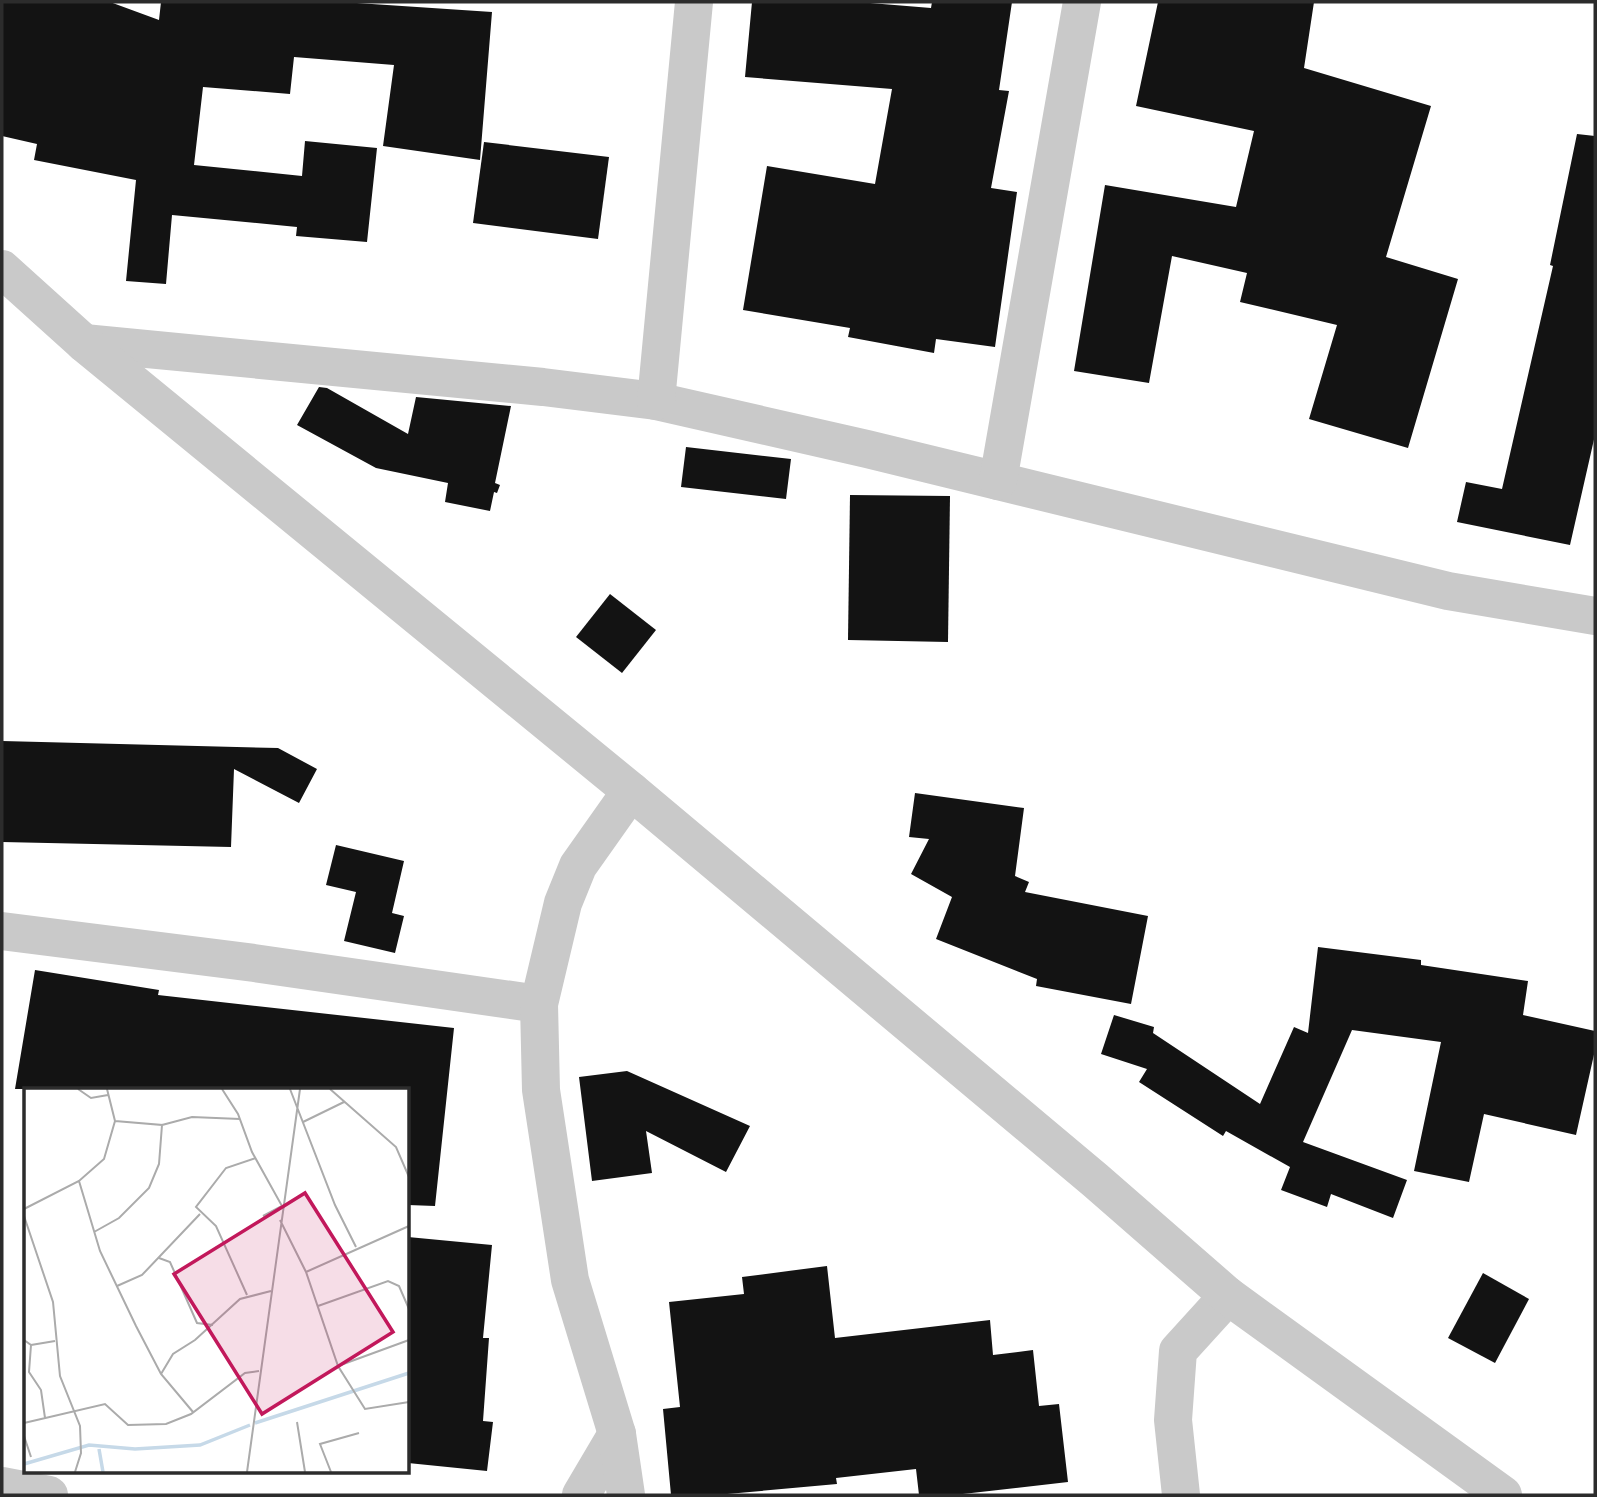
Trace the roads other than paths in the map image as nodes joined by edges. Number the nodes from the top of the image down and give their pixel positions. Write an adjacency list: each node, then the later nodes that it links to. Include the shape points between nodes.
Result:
1 (694, 2): 5 (street)
2 (1082, 2): 6 (street)
3 (2, 269): 4 (street)
4 (84, 343): 5 (street); 8 (street)
5 (656, 401): 6 (street)
6 (998, 481): 7 (street, via 1448,591)
7 (1595, 613)
8 (631, 791): 10 (street, via 578,866 564,903); 11 (street)
9 (2, 931): 10 (street)
10 (540, 1004): 12 (street, via 541,1090 570,1280)
11 (1228, 1296): 17 (street, via 1178,1351 1173,1420); 18 (street)
12 (617, 1434): 15 (street); 16 (street)
13 (2, 1486): 14 (street)
14 (49, 1495)
15 (581, 1495)
16 (626, 1495)
17 (1181, 1495)
18 (1503, 1495)

